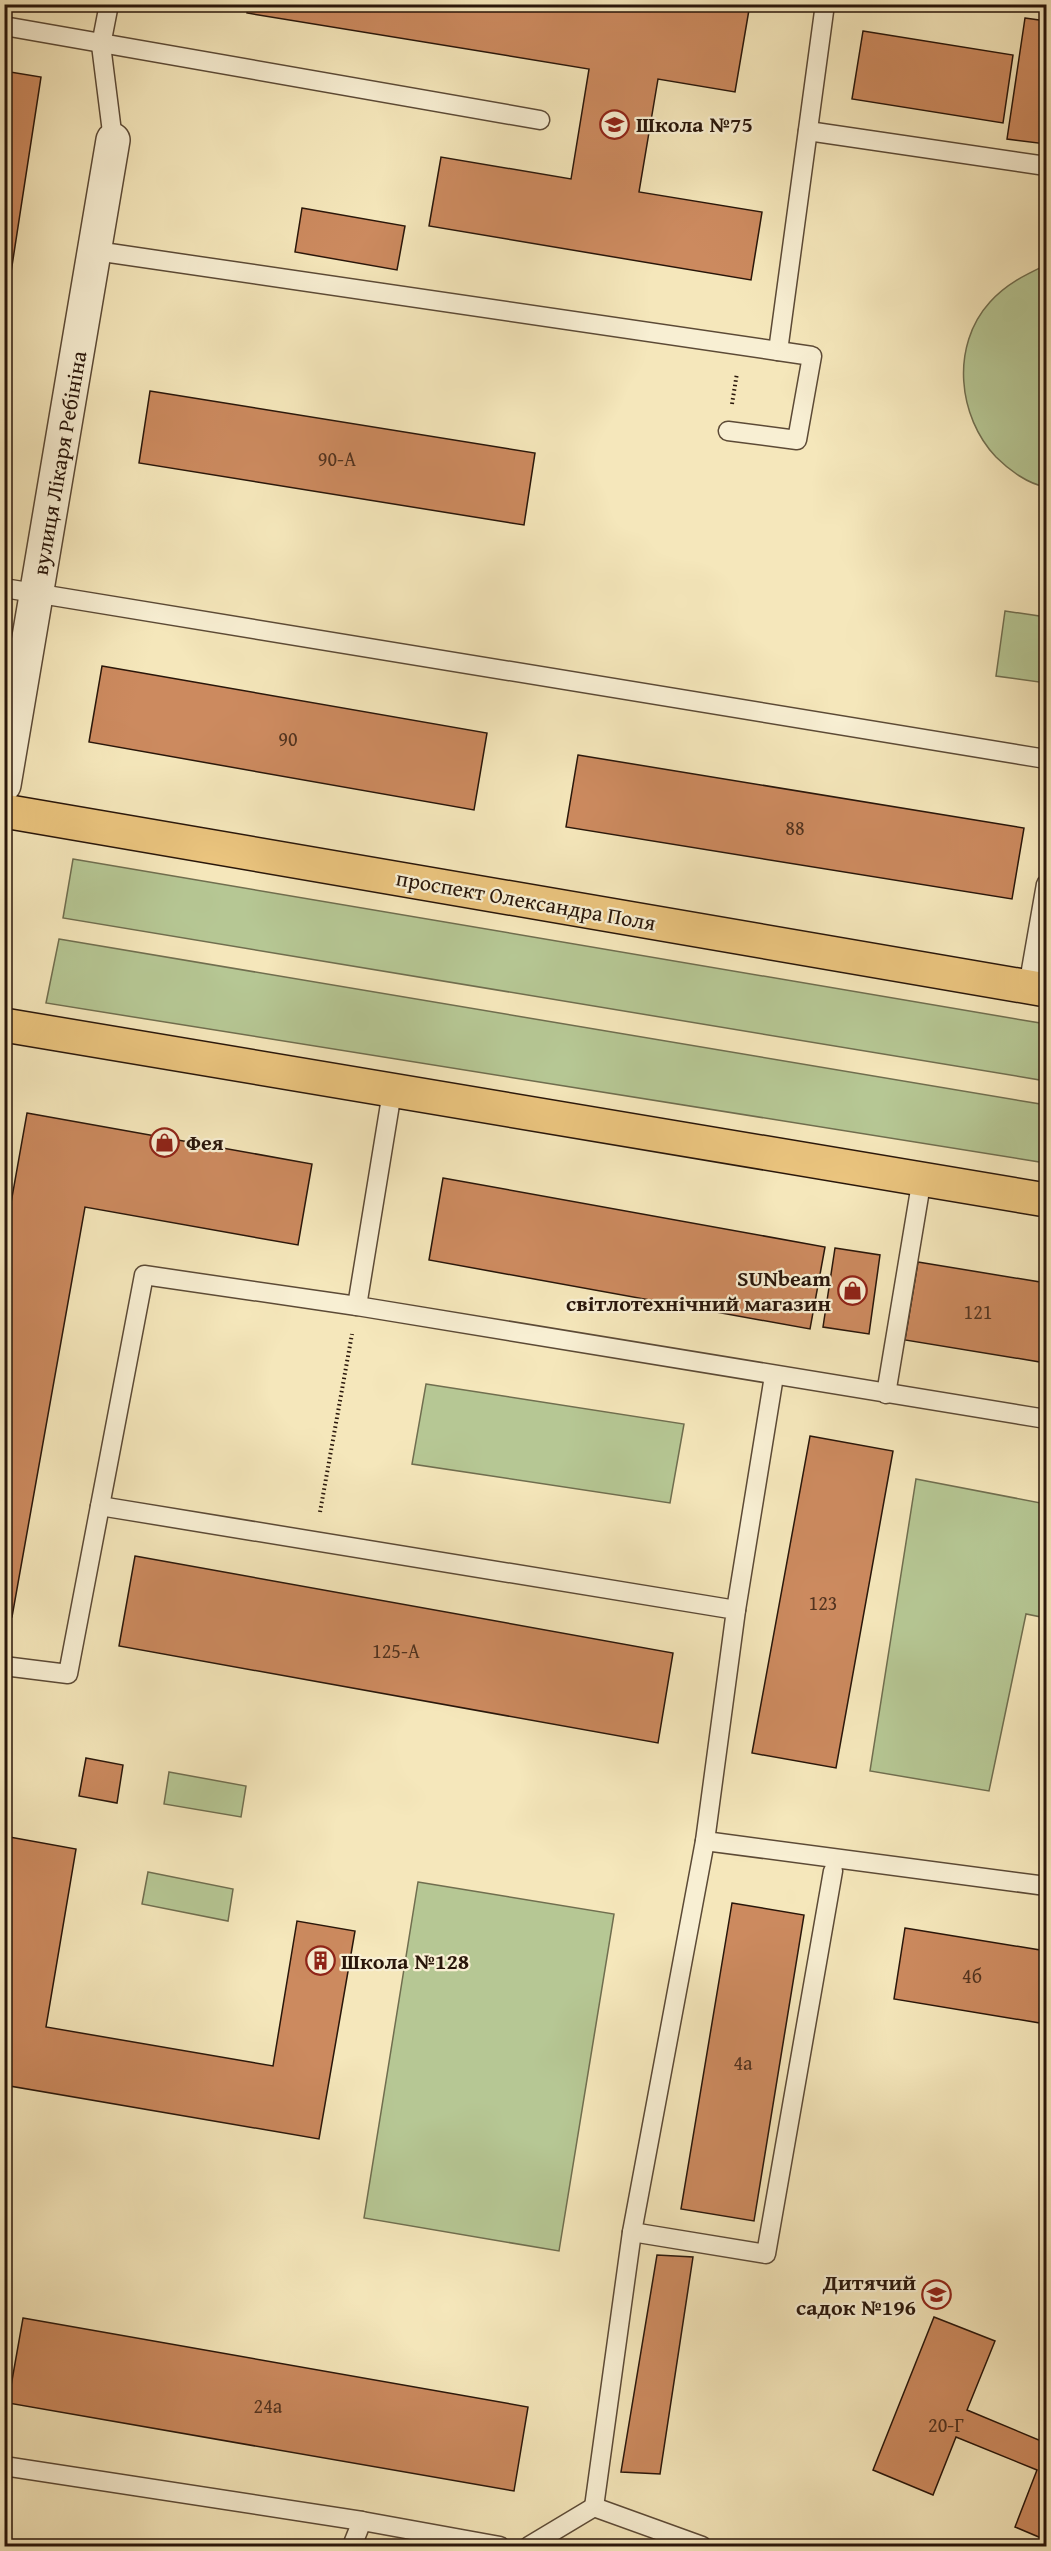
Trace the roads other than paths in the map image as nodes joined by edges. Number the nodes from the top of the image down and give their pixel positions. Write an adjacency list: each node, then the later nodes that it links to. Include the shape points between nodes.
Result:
1 (109, 4): 4 (lane)
2 (825, 4): 6 (lane)
3 (4, 27): 4 (lane)
4 (101, 45): 5 (lane); 7 (lane)
5 (540, 120)
6 (808, 131): 8 (lane); 10 (lane)
7 (113, 140): 9 (street, вулиця Лікаря Ребініна)
8 (1047, 166)
9 (96, 251): 10 (lane); 13 (street, вулиця Лікаря Ребініна)
10 (778, 351): 11 (lane, via 812,356 797,440)
11 (728, 431)
12 (4, 588): 13 (lane)
13 (36, 594): 14 (lane); 15 (street, вулиця Лікаря Ребініна)
14 (1047, 759)
15 (4, 785)
16 (4, 811): 18 (main road, проспект Олександра Поля)
17 (1047, 885): 18 (lane)
18 (1037, 988)
19 (4, 1025): 20 (main road)
20 (392, 1092): 21 (main road); 23 (lane)
21 (922, 1178): 22 (main road); 25 (lane)
22 (1047, 1200)
23 (357, 1306): 24 (lane); 27 (lane, via 144,1275)
24 (774, 1376): 25 (lane); 28 (lane)
25 (886, 1394): 26 (lane)
26 (1047, 1419)
27 (100, 1506): 28 (lane); 29 (lane, via 68,1674)
28 (736, 1610): 30 (lane)
29 (4, 1666)
30 (705, 1840): 32 (lane); 33 (lane)
31 (833, 1871): 33 (lane, via 766,2254)
32 (1047, 1886)
33 (632, 2232): 35 (lane)
34 (4, 2466): 36 (lane)
35 (594, 2507): 39 (lane); 40 (lane)
36 (362, 2521): 37 (lane); 38 (lane)
37 (351, 2547)
38 (500, 2547)
39 (530, 2547)
40 (702, 2547)

